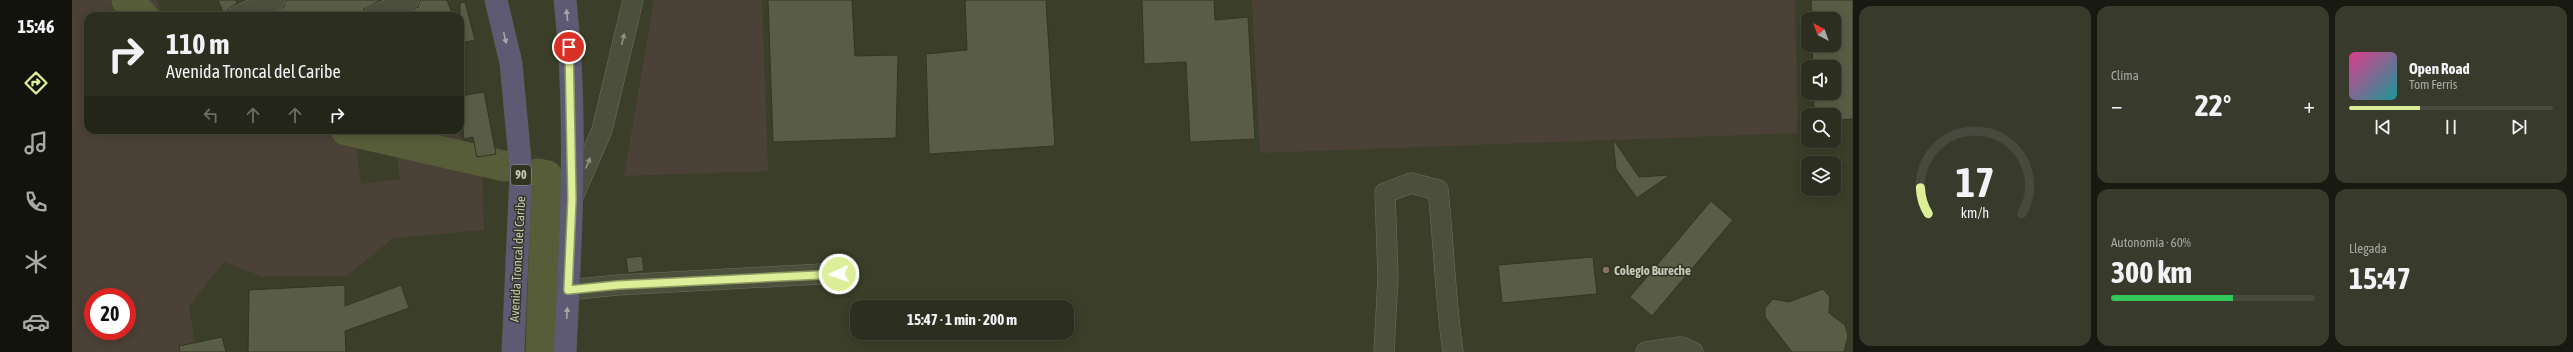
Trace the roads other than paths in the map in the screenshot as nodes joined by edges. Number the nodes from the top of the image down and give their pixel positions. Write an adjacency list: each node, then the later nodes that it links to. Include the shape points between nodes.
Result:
1 (276, 0): 6 (street)
2 (409, 0): 7 (street)
3 (496, 0): 11 (highway, Avenida Troncal del Caribe / 90, one-way to 11, via 510,63 521,172)
4 (565, 0): 8 (highway, one-way to 4, via 569,32)
5 (633, 0): 8 (street, one-way to 5, via 602,130)
6 (247, 12)
7 (382, 12)
8 (572, 199): 10 (highway)
9 (839, 274): 10 (street, via 626,284)
10 (568, 290): 12 (highway, one-way to 10)
11 (513, 352)
12 (565, 352)
13 (1384, 352): 14 (street, via 1388,277 1385,193 1411,183 1438,190 1447,313)
14 (1453, 352)
15 (1646, 352): 16 (street, via 1681,347)
16 (1693, 352)

